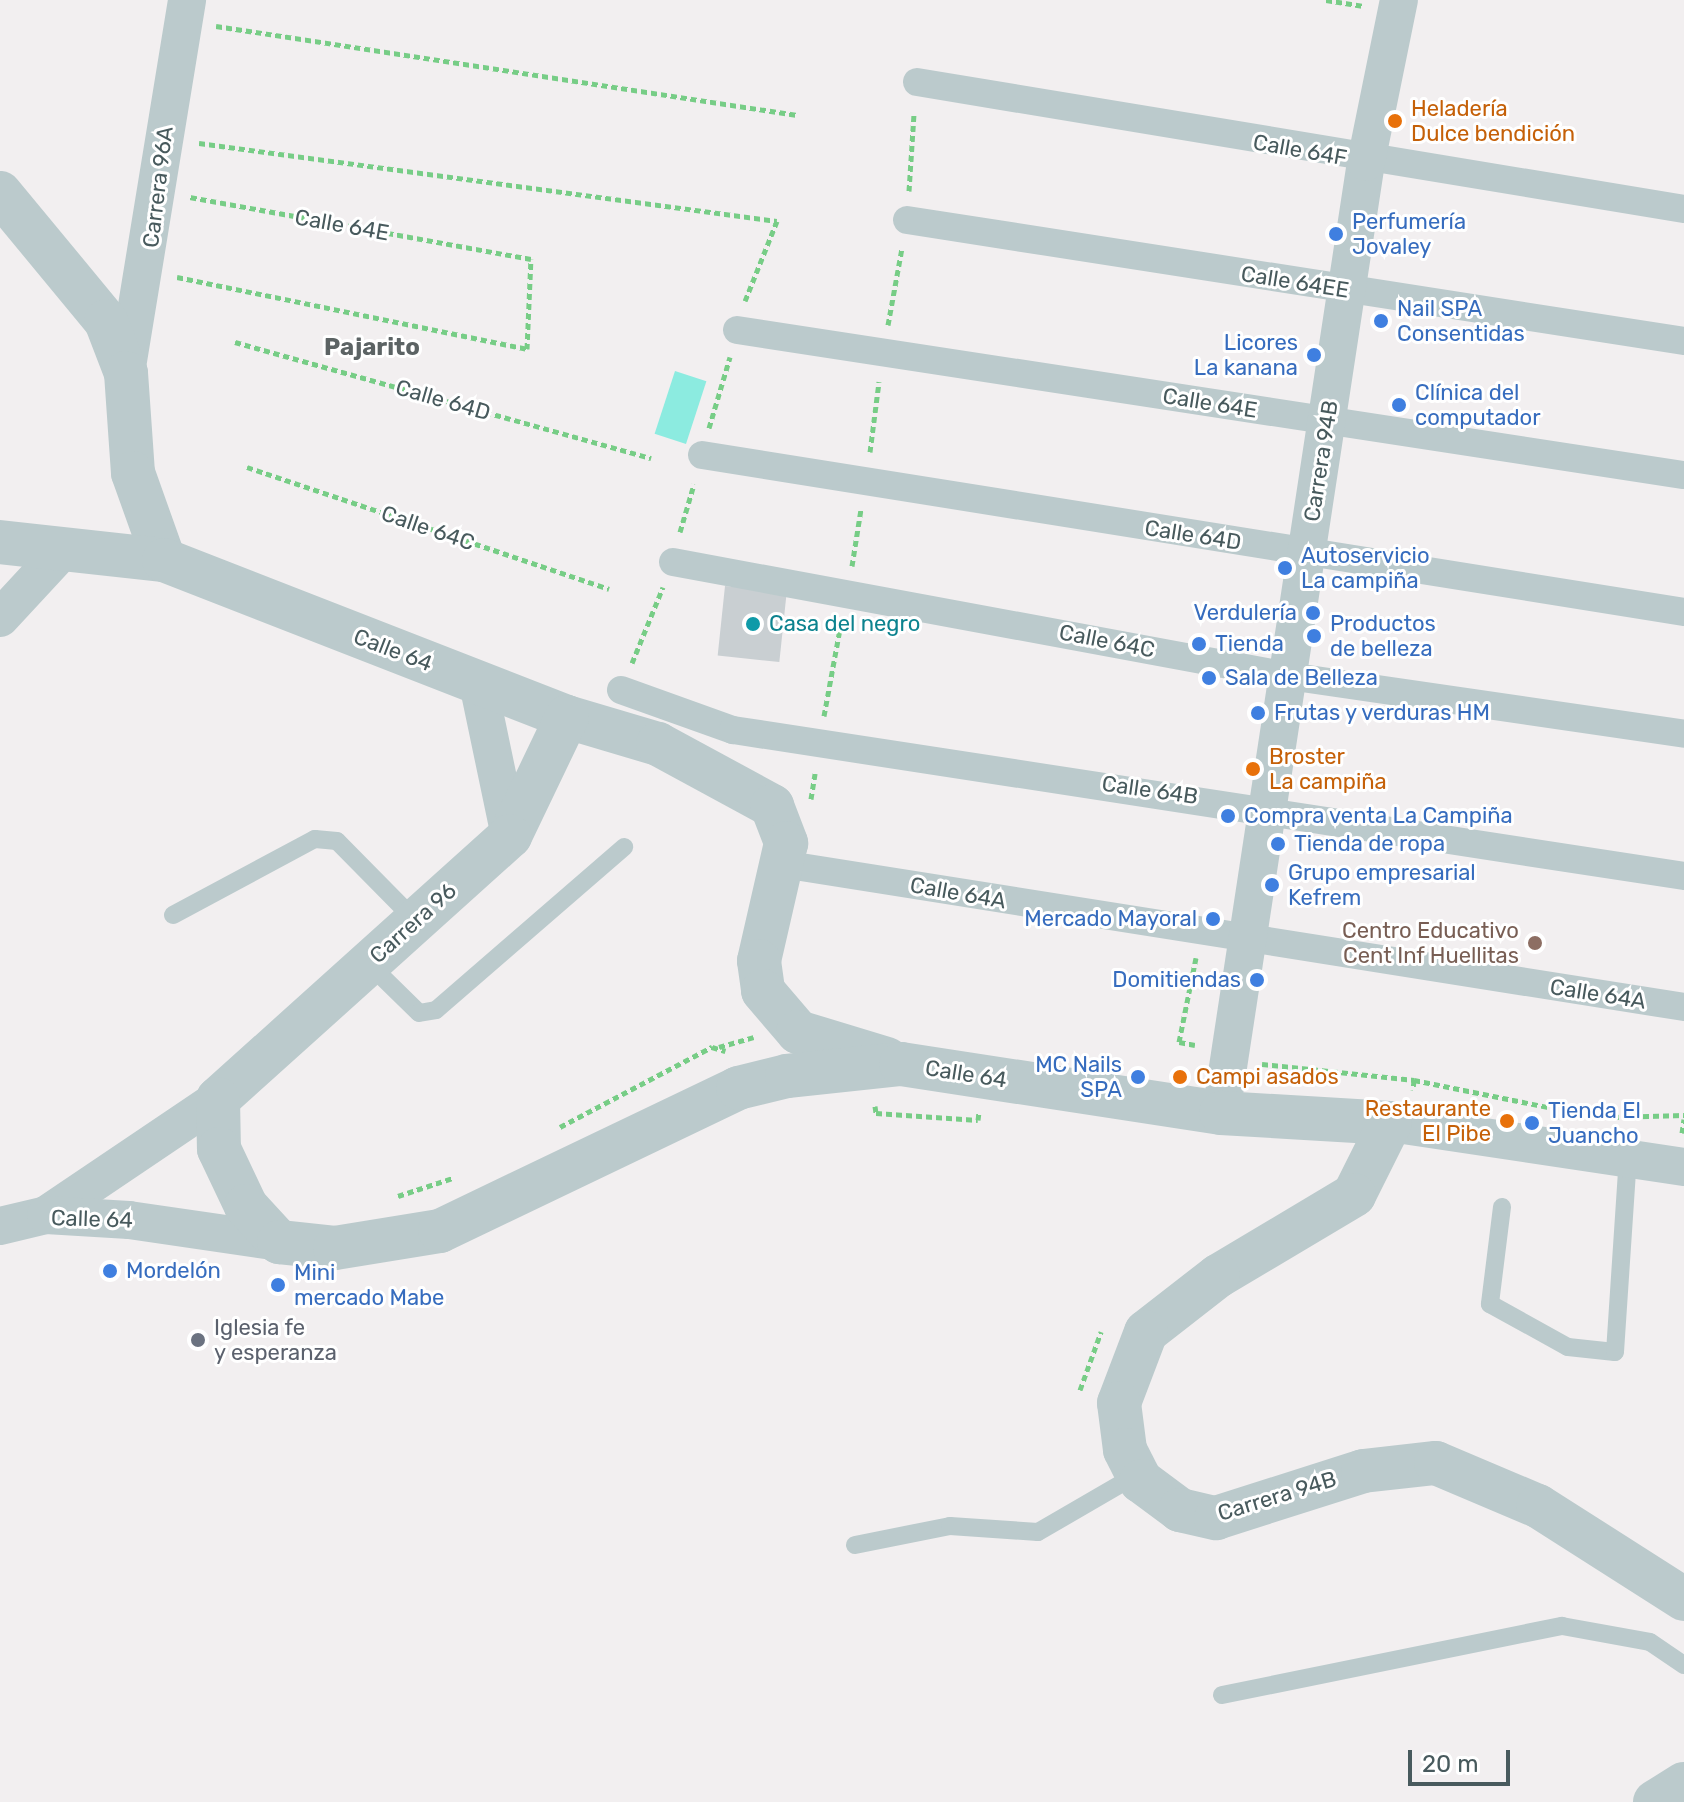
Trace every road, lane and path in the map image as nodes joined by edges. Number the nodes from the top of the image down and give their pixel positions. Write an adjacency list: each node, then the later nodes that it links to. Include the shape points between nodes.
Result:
1 (1399, 0): 6 (street, Carrera 94B)
2 (185, 11): 4 (path); 5 (street, Carrera 96A)
3 (917, 82): 6 (street, Calle 64F)
4 (797, 115)
5 (163, 138): 7 (street, Carrera 96A); 11 (path)
6 (1366, 162): 9 (street, Calle 64F); 13 (street, Carrera 94B)
7 (154, 190): 12 (street, Carrera 96A); 12 (path, Calle 64E, via 531,259 527,349)
8 (0, 193): 17 (street, via 81,283)
9 (1684, 209)
10 (907, 220): 13 (street, Calle 64EE)
11 (777, 221)
12 (147, 270): 17 (street, Carrera 96A)
13 (1347, 290): 15 (street, Calle 64EE); 18 (street, Carrera 94B)
14 (737, 330): 18 (street, Calle 64E)
15 (1684, 341)
16 (235, 342): 20 (path, Calle 64D)
17 (126, 373): 26 (street, via 133,473)
18 (1327, 421): 22 (street, Calle 64E); 25 (street, Carrera 94B)
19 (702, 455): 25 (street, Calle 64D)
20 (651, 458)
21 (247, 467): 28 (path, Calle 64C)
22 (1684, 475)
23 (0, 542): 24 (street, Calle 64)
24 (62, 551): 26 (street, Calle 64); 30 (street)
25 (1307, 553): 29 (street, Calle 64D); 31 (street, Carrera 94B)
26 (164, 560): 32 (street, Calle 64)
27 (673, 562): 31 (street, Calle 64C)
28 (609, 589)
29 (1684, 612)
30 (0, 618)
31 (1288, 676): 35 (street, Calle 64C); 36 (street, Carrera 94B)
32 (478, 683): 34 (street, Calle 64); 37 (street)
33 (621, 690): 36 (street, Calle 64B, via 733,730)
34 (567, 717): 37 (street, Carrera 96); 51 (street, Calle 64, via 658,744 772,806 786,843 759,961 763,991 798,1032)
35 (1684, 734)
36 (1268, 807): 40 (street, Calle 64B); 44 (street, Carrera 94B)
37 (510, 836): 42 (street, Carrera 96)
38 (624, 847): 45 (lane, via 436,1010 419,1013)
39 (801, 867): 43 (street, Calle 64A)
40 (1684, 876)
41 (173, 915): 42 (lane, via 315,839 337,841)
42 (415, 920): 45 (street, Carrera 96)
43 (1201, 934): 44 (street, Calle 64A); 50 (path, via 1179,1042 1196,1045)
44 (1247, 942): 46 (street, Calle 64A); 56 (street, Carrera 94B)
45 (368, 963): 53 (street, Carrera 96)
46 (1684, 1007)
47 (767, 1028): 48 (path)
48 (718, 1047): 49 (path); 60 (path)
49 (740, 1054)
50 (1194, 1054)
51 (887, 1079): 54 (path, via 876,1113 978,1120); 56 (street, Calle 64); 68 (street, Calle 64, via 738,1088 440,1231 335,1248)
52 (1414, 1080): 55 (path)
53 (218, 1099): 66 (street); 68 (street, via 219,1149 246,1206)
54 (980, 1101)
55 (1562, 1110)
56 (1221, 1113): 59 (street, Calle 64)
57 (1684, 1115): 58 (path)
58 (1603, 1116)
59 (1390, 1123): 61 (street, Calle 64); 71 (street, Carrera 94B, via 1354,1195 1218,1276 1146,1332 1119,1403 1125,1450)
60 (545, 1135)
61 (1628, 1157): 62 (street, Calle 64); 65 (lane, via 1615,1352 1568,1347 1490,1304)
62 (1684, 1167)
63 (470, 1171): 64 (path)
64 (384, 1200)
65 (1502, 1207)
66 (46, 1215): 67 (street, Calle 64); 68 (street, Calle 64, via 176,1224)
67 (0, 1226)
68 (279, 1242)
69 (1111, 1322): 70 (path, via 1087,1357)
70 (1080, 1401)
71 (1138, 1474): 72 (lane, via 1038,1532 950,1526); 73 (street, Carrera 94B, via 1165,1503 1216,1518 1363,1471 1436,1463 1538,1506)
72 (855, 1545)
73 (1684, 1599)
74 (1684, 1665): 75 (lane, via 1650,1642 1562,1626)
75 (1222, 1695)
76 (1684, 1784): 77 (street)
77 (1655, 1802)

